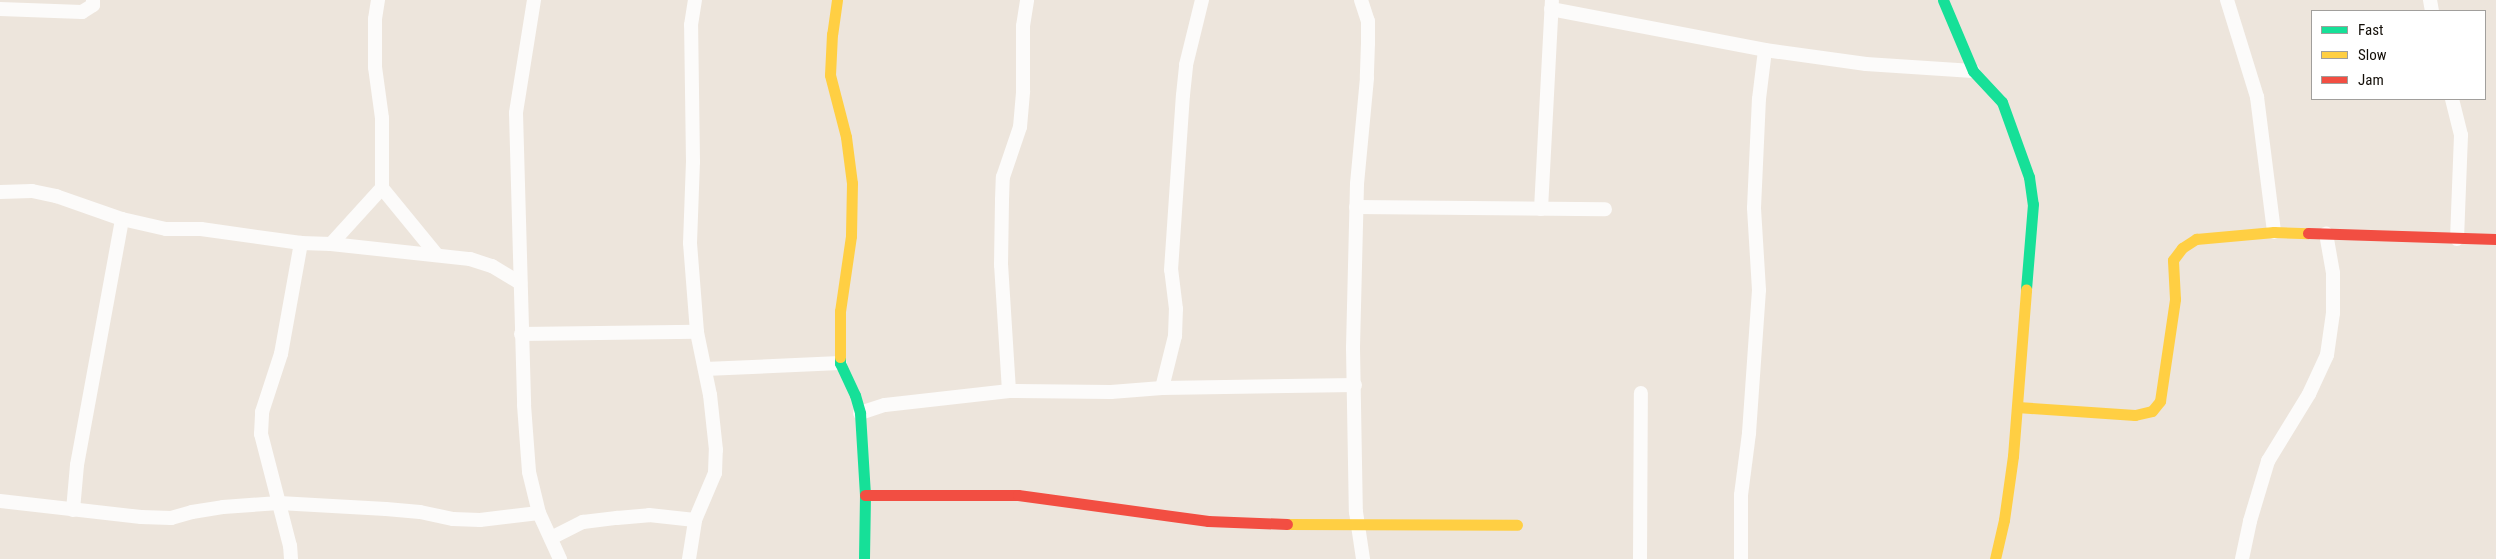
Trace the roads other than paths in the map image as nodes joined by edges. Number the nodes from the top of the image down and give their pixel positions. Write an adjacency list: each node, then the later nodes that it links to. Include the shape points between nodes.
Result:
1 (93, 0): 12 (street, via 93,5 82,12)
2 (378, 0): 16 (street, via 375,67 382,118)
3 (534, 0): 29 (street, via 516,113)
4 (695, 0): 30 (street, via 691,25 693,162 690,243)
5 (837, 0): 32 (street, via 830,75 846,137 852,183 851,236 840,311)
6 (1027, 0): 36 (street, via 1023,26 1020,127 1003,177 1001,265)
7 (1202, 0): 35 (street, via 1186,65 1171,270 1176,310 1175,336)
8 (1361, 0): 18 (street, via 1368,21 1368,43)
9 (1944, 0): 14 (street)
10 (2227, 0): 22 (street, via 2256,97)
11 (1552, 4): 13 (street); 19 (street)
12 (0, 9)
13 (1765, 50): 14 (street, via 1866,64); 55 (street, via 1754,200 1759,290 1749,433 1741,495)
14 (1972, 71): 38 (street, via 2002,102 2030,177 2032,236)
15 (2452, 100): 24 (street, via 2461,135)
16 (382, 188): 27 (street); 28 (street)
17 (0, 192): 21 (street, via 40,193)
18 (1356, 207): 19 (street); 34 (street)
19 (1541, 209): 20 (street)
20 (1605, 209)
21 (122, 219): 26 (street, via 166,229 201,229); 43 (street, via 77,464)
22 (2274, 232): 23 (street); 38 (street, via 2196,240 2182,248 2173,260 2175,299 2160,401 2152,411 2135,415)
23 (2326, 234): 24 (street); 57 (street, via 2333,273 2333,313 2326,355 2309,394 2268,461)
24 (2458, 239): 25 (street)
25 (2496, 239)
26 (301, 244): 27 (street); 42 (street, via 281,354 262,412 261,434)
27 (331, 244): 28 (street)
28 (436, 254): 29 (street, via 492,266)
29 (520, 283): 31 (street)
30 (696, 332): 31 (street); 33 (street)
31 (521, 334): 44 (street, via 529,472)
32 (840, 363): 33 (street); 39 (street)
33 (705, 369): 45 (street, via 716,450 715,473)
34 (1354, 385): 35 (street); 46 (street)
35 (1162, 388): 36 (street, via 1111,392)
36 (1009, 391): 39 (street, via 885,405)
37 (1642, 393): 54 (street)
38 (2017, 407): 56 (street, via 2009,492)
39 (860, 413): 40 (street)
40 (865, 496): 46 (street, via 1018,495 1208,521); 52 (street)
41 (0, 501): 43 (street)
42 (280, 502): 43 (street, via 170,518); 44 (street, via 420,512 453,519 480,520); 49 (street)
43 (73, 510)
44 (539, 513): 48 (street)
45 (695, 520): 48 (street, via 648,515 583,522); 51 (street)
46 (1357, 524): 47 (street); 53 (street)
47 (1517, 525)
48 (551, 538): 50 (street)
49 (291, 559)
50 (560, 559)
51 (689, 559)
52 (864, 559)
53 (1363, 559)
54 (1640, 559)
55 (1741, 559)
56 (1996, 559)
57 (2242, 559)

